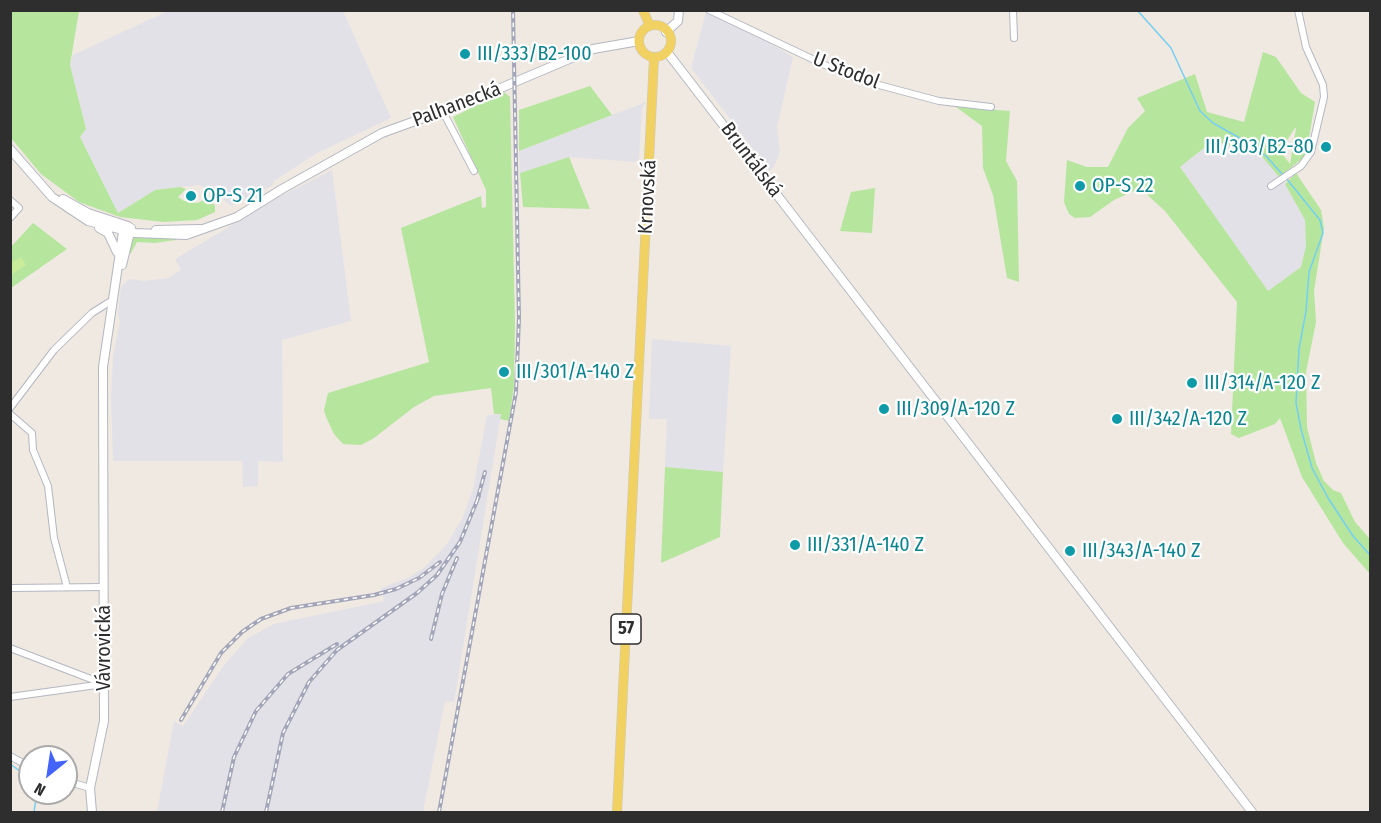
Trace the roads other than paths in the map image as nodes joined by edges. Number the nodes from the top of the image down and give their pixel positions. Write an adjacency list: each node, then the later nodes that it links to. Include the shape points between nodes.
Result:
1 (643, 10): 6 (main road)
2 (709, 10): 12 (street, U Stodol, via 864,81 939,101)
3 (1013, 10): 8 (street)
4 (1298, 10): 16 (street, via 1324,97 1311,152 1301,166)
5 (679, 11): 7 (street, via 678,21)
6 (649, 24): 7 (main road, via 659,25); 9 (main road)
7 (666, 32): 10 (main road, via 670,43)
8 (1014, 38)
9 (635, 41): 11 (main road); 13 (street, Palhanecká, via 593,49)
10 (667, 52): 11 (main road); 37 (street, Bruntálská)
11 (654, 58): 36 (main road, Krnovská / 57)
12 (991, 107)
13 (442, 110): 15 (street); 21 (street, Palhanecká, via 382,133 237,217 186,235 168,236)
14 (10, 149): 17 (street)
15 (474, 171)
16 (1271, 186)
17 (45, 189): 20 (street); 21 (street, via 88,213)
18 (10, 200): 19 (street, via 19,208)
19 (10, 218)
20 (88, 221): 21 (street); 22 (street, via 108,233)
21 (127, 228): 22 (street); 23 (street, via 122,266)
22 (119, 256): 23 (street)
23 (118, 270): 24 (street)
24 (111, 301): 25 (street, via 85,319 54,350); 28 (street, Vávrovická, via 103,367)
25 (10, 408)
26 (10, 414): 27 (street, via 32,433 33,450 48,486 54,538)
27 (67, 586): 28 (street); 29 (street)
28 (104, 587): 31 (street, Vávrovická)
29 (10, 588)
30 (10, 648): 31 (street)
31 (104, 684): 32 (street); 34 (street, Vávrovická, via 104,721)
32 (10, 697)
33 (78, 784): 34 (street)
34 (90, 788): 35 (street, Vávrovická)
35 (92, 813)
36 (617, 813)
37 (1252, 813)

